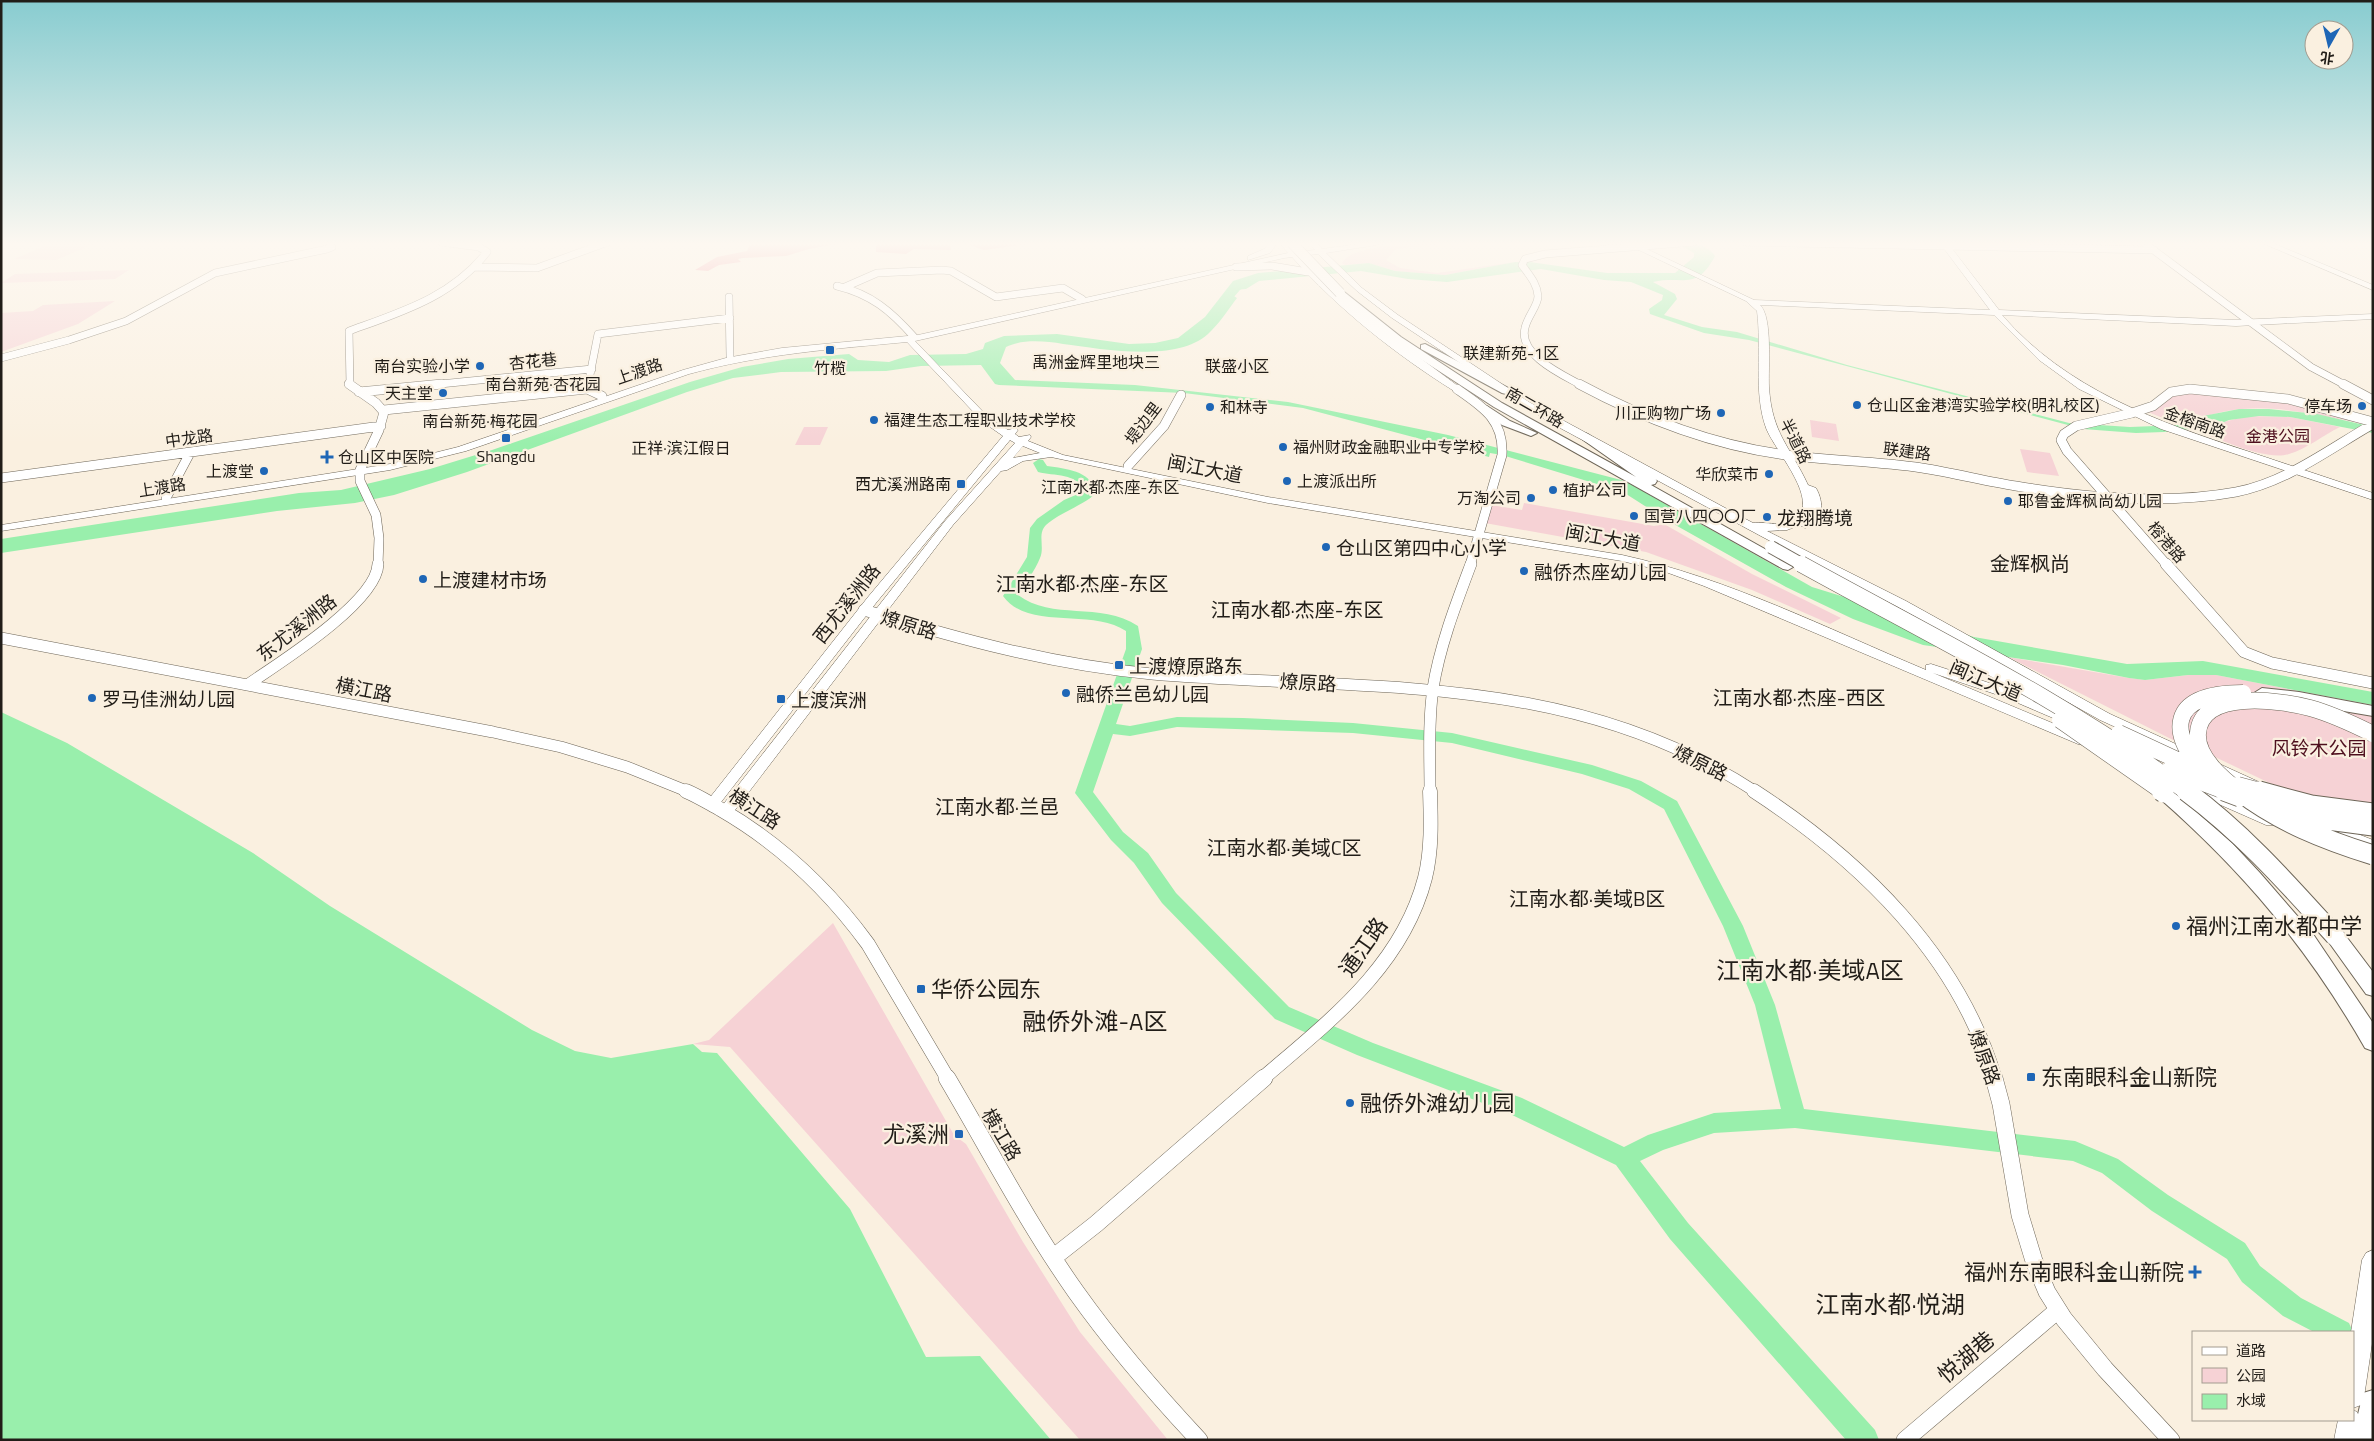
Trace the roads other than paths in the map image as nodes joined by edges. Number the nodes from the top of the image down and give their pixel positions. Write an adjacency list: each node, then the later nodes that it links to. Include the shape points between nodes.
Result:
1 (149, 309): 22 (street, via 126,322)
2 (404, 309): 28 (street, via 350,332 347,379 350,386)
3 (730, 309): 16 (street)
4 (887, 309): 19 (street)
5 (1038, 309): 19 (main road)
6 (1043, 309): 19 (main road)
7 (1352, 309): 26 (main road, via 1417,364)
8 (1366, 309): 20 (highway, 南二环路)
9 (1386, 309): 27 (main road)
10 (1532, 309): 41 (street, 联建路, via 1524,334 1531,350 1545,364 1627,411 1715,442)
11 (1759, 309): 41 (main road, 半道路, via 1762,315 1768,419)
12 (1910, 309): 15 (main road)
13 (1996, 309): 15 (main road, 金榕南路)
14 (2233, 309): 18 (street)
15 (2000, 314): 18 (main road); 34 (main road, 金榕南路, via 2062,375)
16 (730, 318): 21 (street); 24 (street, via 598,334)
17 (2373, 318): 18 (main road)
18 (2254, 325): 31 (street, via 2316,371)
19 (913, 338): 21 (main road, 上渡路, via 790,347); 23 (main road, 闽江大道, via 923,354); 23 (main road, 闽江大道, via 934,354); 45 (main road, 上渡路, via 782,351 712,365 462,449)
20 (1402, 338): 26 (highway); 27 (highway); 47 (highway, 南二环路, via 1498,405)
21 (730, 356): 29 (main road, 上渡路, via 680,369)
22 (1, 358)
23 (941, 367): 37 (main road, 闽江大道)
24 (592, 369): 25 (street); 28 (street, 杏花巷)
25 (586, 389): 29 (street); 33 (street)
26 (1457, 389): 32 (street)
27 (1506, 391): 38 (main road)
28 (359, 392): 33 (street)
29 (602, 396): 45 (main road, 上渡路)
30 (1181, 396): 43 (street, 堤边里, via 1164,426)
31 (2373, 400)
32 (1485, 408): 47 (highway, via 1512,426); 55 (street, 通江路, via 1499,429 1503,453)
33 (384, 410): 36 (street)
34 (2132, 413): 35 (street, 榕港路, via 2153,406 2171,392 2197,390 2288,399); 44 (main road, 金榕南路, via 2181,434); 50 (street, 榕港路, via 2076,426 2062,437 2067,451)
35 (2373, 423): 44 (street, 联建路)
36 (381, 426): 40 (street, 中龙路); 45 (street)
37 (1011, 433): 39 (main road, 闽江大道); 57 (main road, 西尤溪洲路)
38 (1585, 437): 47 (highway); 53 (main road)
39 (1023, 439): 42 (main road, 闽江大道); 43 (main road, 闽江大道); 48 (main road, 西尤溪洲路)
40 (190, 453): 46 (street, 中龙路); 51 (street)
41 (1788, 455): 50 (street, 联建路, via 1906,466 2028,488); 53 (main road, 半道路, via 1807,496 1807,510 1797,521 1783,527 1763,528); 56 (main road, 半道路, via 1816,496 1818,505 1812,518 1790,534 1789,542)
42 (1060, 456): 48 (main road, via 1036,455 1016,459); 55 (main road, 闽江大道, via 1268,500)
43 (1128, 466): 55 (main road, 闽江大道)
44 (2294, 469): 49 (main road, 金榕南路); 50 (street, 联建路, via 2269,484 2234,492 2172,497)
45 (360, 474): 51 (main road, 上渡路); 54 (main road, 上渡路); 61 (street, 东尤溪洲路, via 376,515 378,569 371,585 325,631)
46 (1, 478)
47 (1649, 485): 65 (highway, 南二环路, via 1788,566); 65 (highway, 南二环路, bridge, via 1771,547)
48 (976, 492): 58 (main road, 西尤溪洲路)
49 (2373, 495)
50 (2107, 496): 60 (street, 榕港路, via 2244,652 2272,663)
51 (166, 498): 52 (main road, 上渡路)
52 (1, 522)
53 (1748, 524): 56 (main road)
54 (1, 528)
55 (1479, 532): 62 (street, 通江路); 64 (main road, 闽江大道, via 1601,548 1669,566 1864,644); 81 (main road, 闽江大道, via 1622,558 1666,568 1708,583)
56 (1794, 550): 69 (main road, via 2105,716)
57 (864, 610): 58 (street, 燎原路); 70 (main road, 西尤溪洲路)
58 (878, 614): 62 (street, 燎原路, via 1003,651 1111,670); 74 (main road, 西尤溪洲路)
59 (1, 638): 61 (street, 横江路)
60 (2373, 683)
61 (247, 685): 70 (street, 横江路, via 585,753 649,773)
62 (1433, 690): 84 (street, 通江路, via 1429,857 1423,886 1386,960 1354,999 1304,1044); 86 (street, 燎原路, via 1540,705 1629,730 1728,775 1766,798 1816,834 1882,894 1947,974 1970,1014 1998,1094 2024,1233)
63 (2262, 693): 66 (highway); 67 (highway, via 2306,700); 81 (highway, bridge, via 2220,693 2192,702 2181,718 2180,736 2192,760 2219,788 2264,820 2331,851)
64 (2009, 694): 69 (main road); 79 (main road, 闽江大道)
65 (2051, 708): 72 (highway, bridge, via 2214,776); 77 (highway, bridge, via 2135,755 2214,788 2284,810 2352,824); 82 (highway, bridge, via 2158,770 2232,829 2266,859 2312,908); 83 (highway, bridge, via 2164,793 2240,862 2323,960)
66 (2373, 711)
67 (2373, 726)
68 (2373, 734): 80 (highway, bridge, via 2350,722 2308,708 2268,701 2231,702 2208,709 2197,723 2197,740 2208,762 2234,789 2277,817 2334,843)
69 (2182, 752): 71 (main road)
70 (713, 802): 74 (street, 横江路)
71 (2293, 802): 76 (main road); 78 (main road)
72 (2311, 805): 73 (highway, bridge); 75 (highway, bridge)
73 (2373, 806)
74 (727, 810): 84 (street, 横江路, via 795,860 856,928)
75 (2373, 813)
76 (2373, 819)
77 (2373, 825)
78 (2373, 838)
79 (2373, 846)
80 (2373, 854)
81 (2373, 864)
82 (2373, 988)
83 (2373, 1042)
84 (1054, 1257): 89 (street, 横江路, via 1075,1291 1115,1342)
85 (2373, 1260): 87 (main road, via 2366,1304)
86 (2058, 1310): 90 (street, 悦湖巷); 91 (street, 燎原路, via 2112,1379)
87 (2360, 1395): 93 (highway)
88 (2349, 1421): 92 (main road)
89 (1199, 1440)
90 (1905, 1440)
91 (2171, 1440)
92 (2346, 1440)
93 (2366, 1440)

